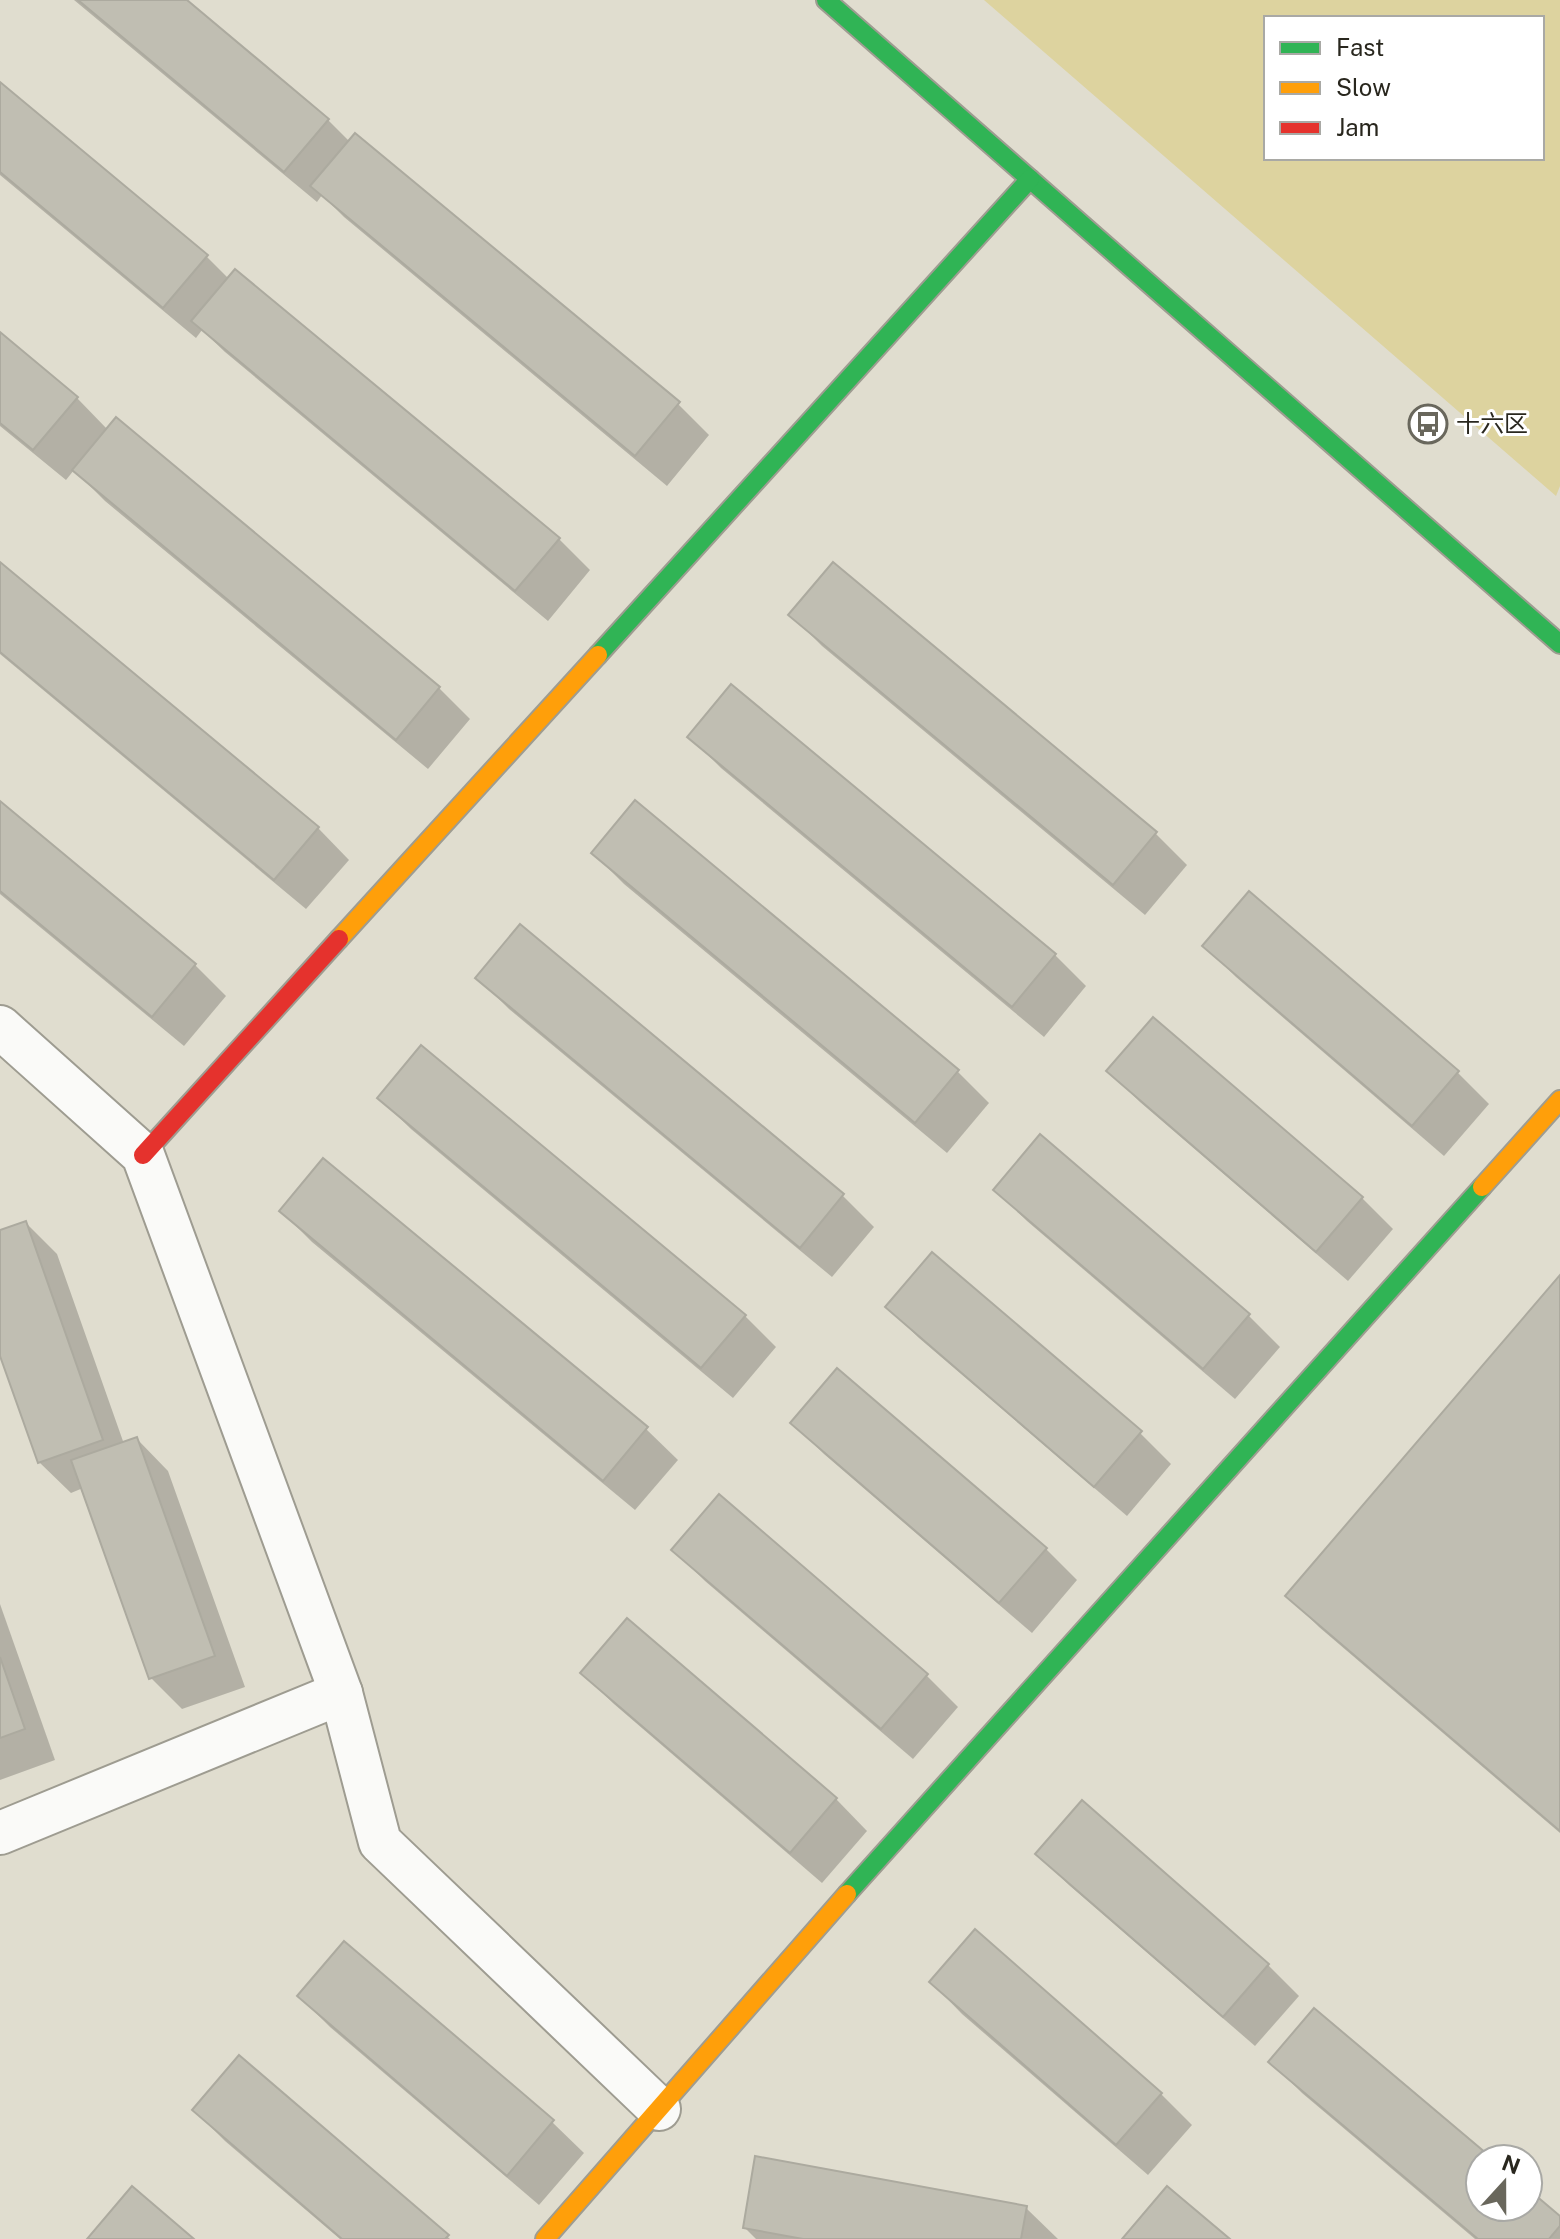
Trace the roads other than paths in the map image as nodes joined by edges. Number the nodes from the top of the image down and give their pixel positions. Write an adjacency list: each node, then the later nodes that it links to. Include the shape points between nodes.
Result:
1 (826, 0): 2 (street)
2 (1030, 179): 3 (street); 6 (street)
3 (1560, 644)
4 (0, 1027): 6 (street)
5 (1560, 1100): 9 (street)
6 (143, 1155): 7 (street)
7 (341, 1693): 8 (street); 9 (street, via 380,1842)
8 (0, 1833)
9 (659, 2109): 10 (street)
10 (545, 2239)

